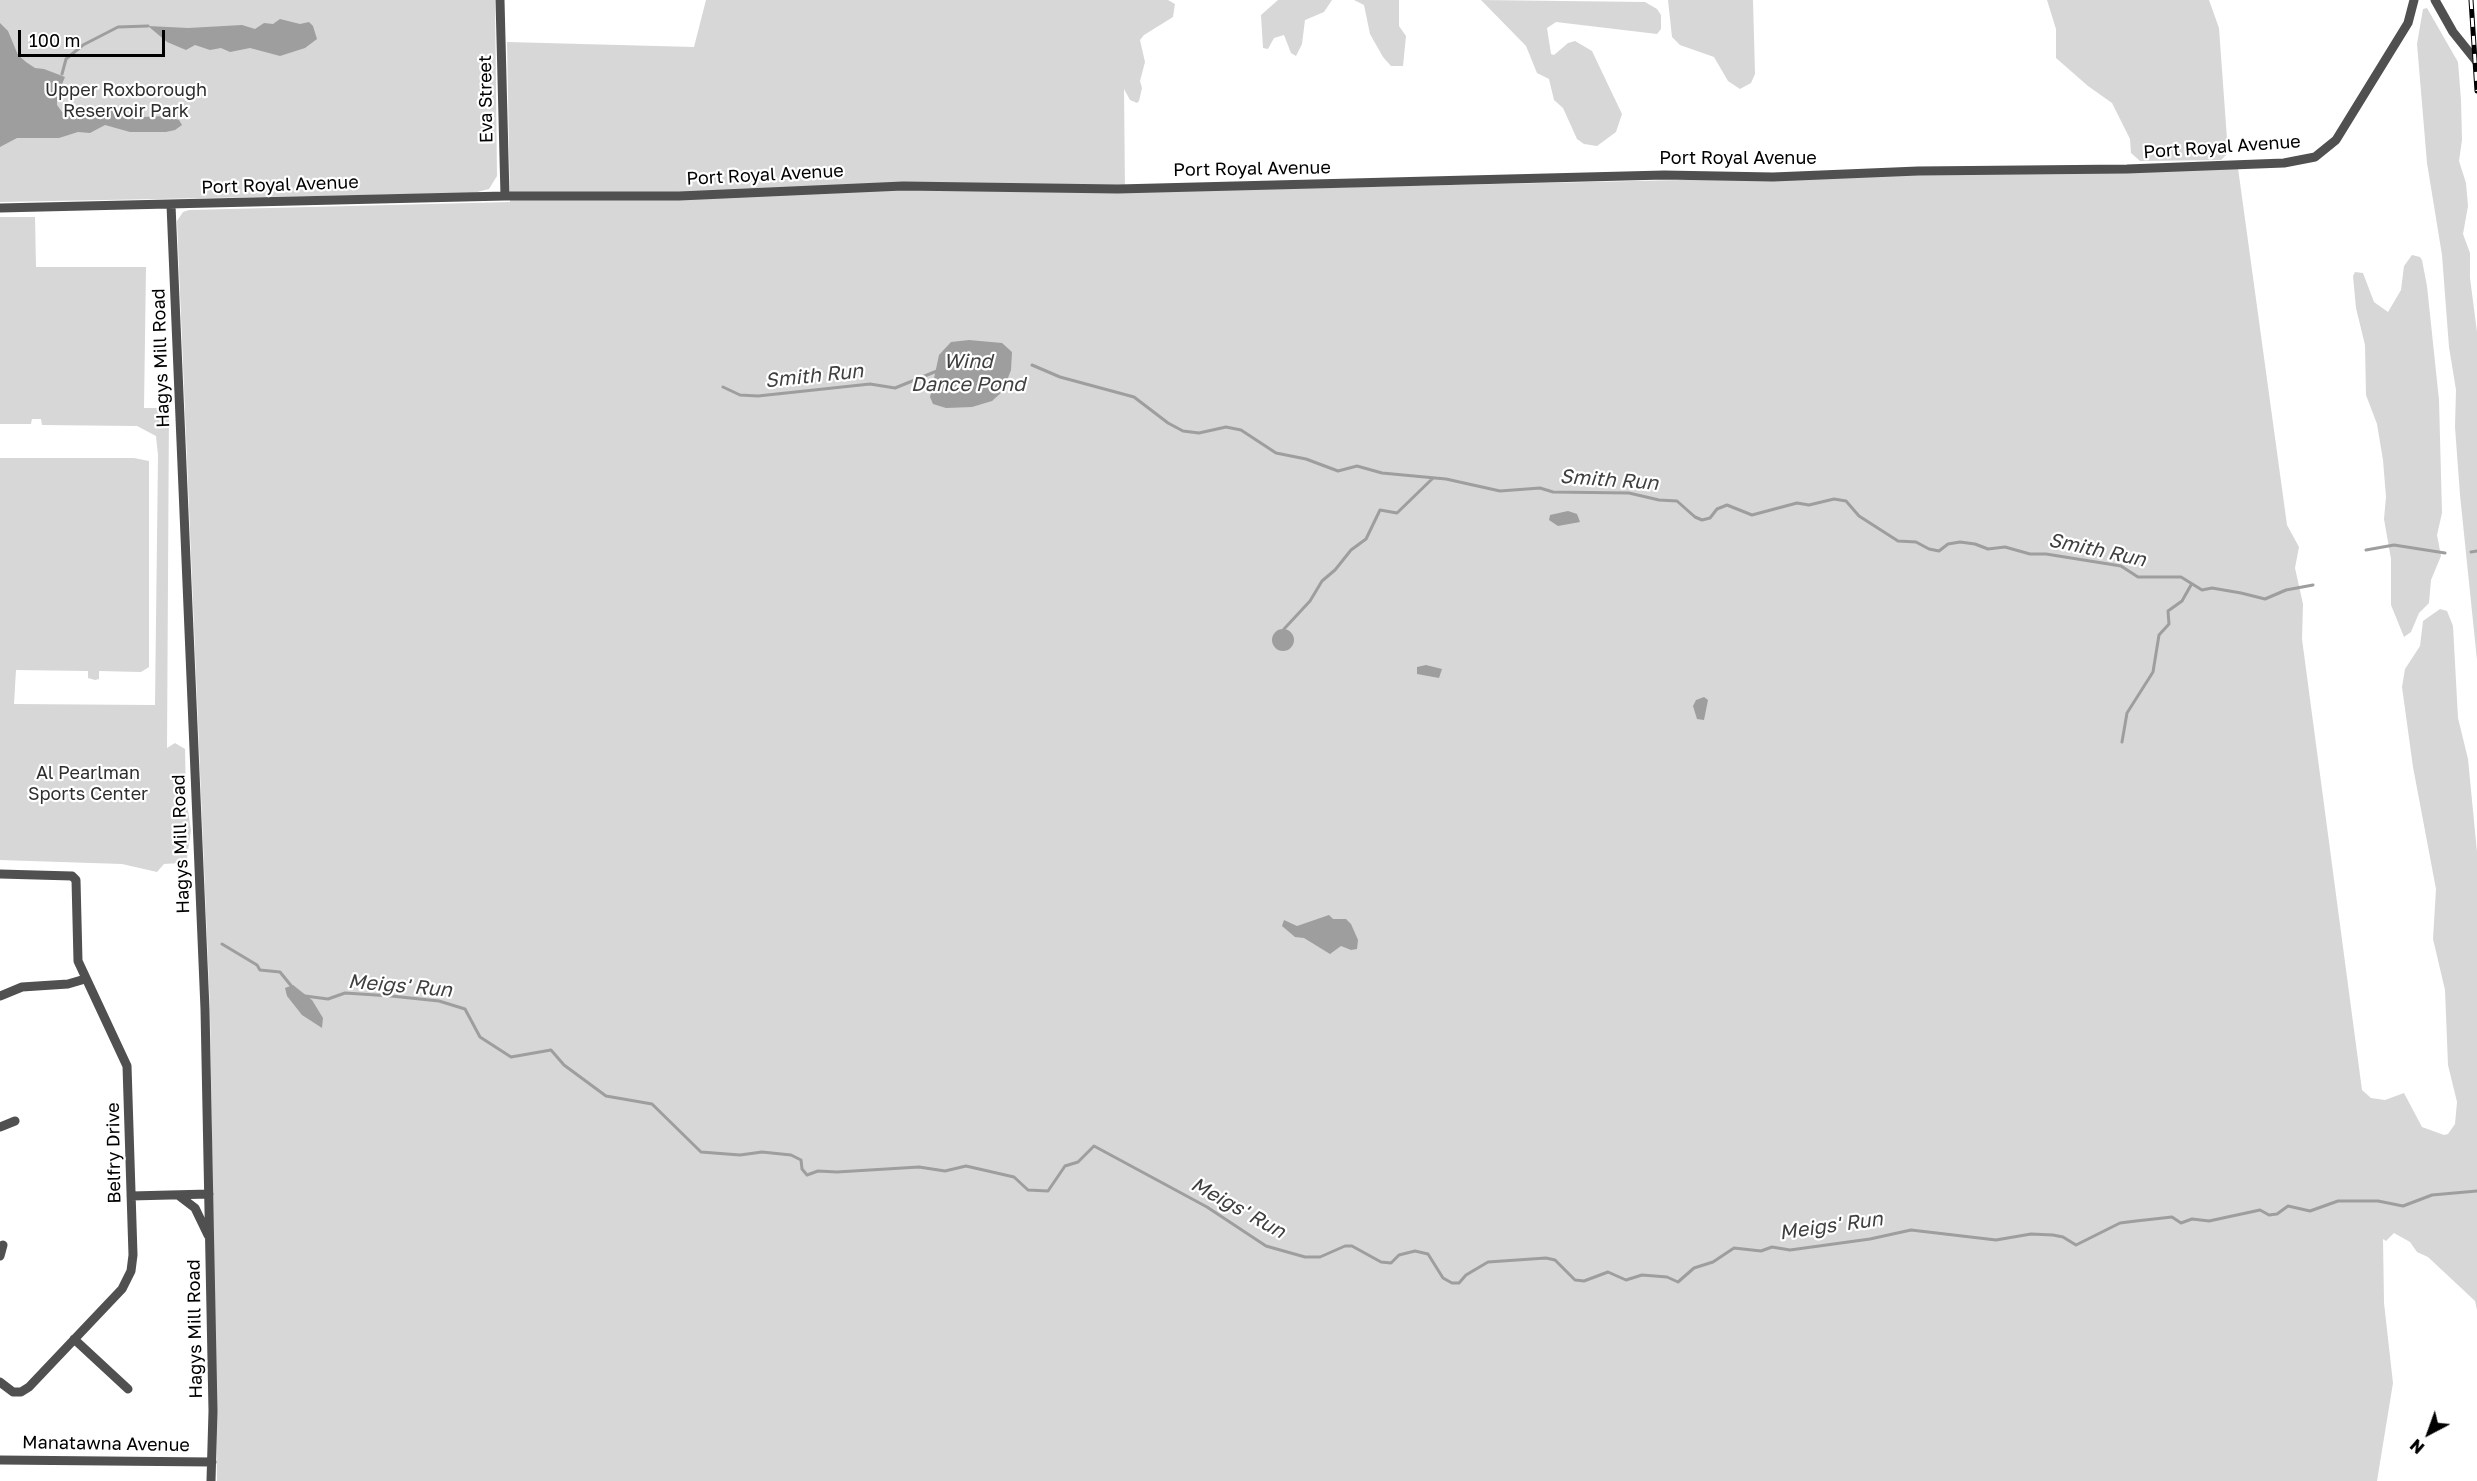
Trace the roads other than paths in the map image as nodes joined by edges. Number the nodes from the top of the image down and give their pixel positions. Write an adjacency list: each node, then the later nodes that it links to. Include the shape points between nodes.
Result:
1 (500, 0): 5 (street, Eva Street)
2 (2414, 0): 5 (street, Port Royal Avenue, via 2408,23 2336,140 2315,156 2284,163 1773,177 1664,175 1120,189 892,186 679,196)
3 (2435, 0): 4 (street, via 2453,32)
4 (2477, 62)
5 (505, 196): 6 (street, Port Royal Avenue)
6 (171, 205): 7 (street, Port Royal Avenue); 14 (street, Hagys Mill Road, via 205,1009)
7 (0, 208)
8 (0, 874): 9 (street, Belfry Drive, via 74,877 77,955)
9 (85, 979): 10 (street, via 22,987); 15 (street, Belfry Drive, via 127,1066)
10 (0, 996)
11 (15, 1121): 12 (street)
12 (0, 1127)
13 (178, 1194): 14 (street); 15 (street); 16 (street, via 195,1208)
14 (209, 1194): 16 (street, Hagys Mill Road)
15 (131, 1196): 19 (street, Belfry Drive, via 133,1264 129,1277)
16 (209, 1238): 23 (street, Hagys Mill Road)
17 (3, 1245): 18 (street)
18 (0, 1256)
19 (74, 1339): 20 (street, Belfry Drive, via 28,1387 10,1391); 21 (street)
20 (0, 1382)
21 (128, 1389)
22 (0, 1460): 23 (street, Manatawna Avenue)
23 (212, 1462): 24 (street, Hagys Mill Road)
24 (211, 1481)

